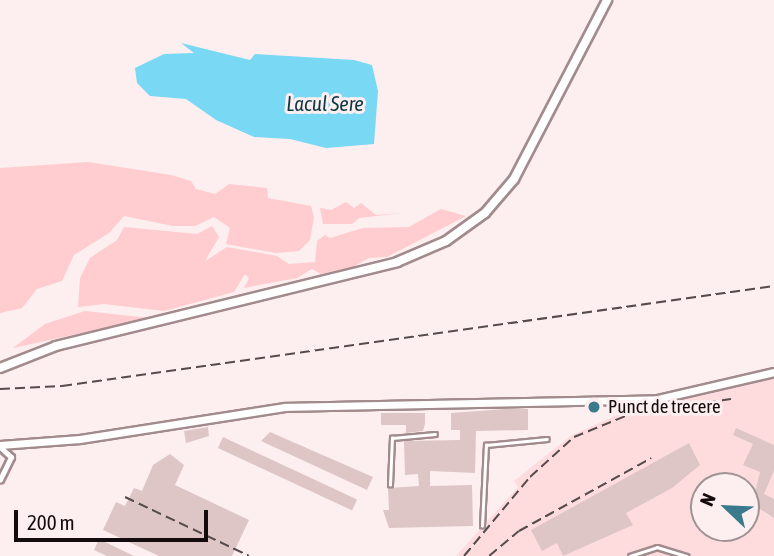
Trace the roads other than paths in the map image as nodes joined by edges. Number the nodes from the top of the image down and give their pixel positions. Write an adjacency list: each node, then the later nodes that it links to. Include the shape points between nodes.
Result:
1 (607, 0): 2 (main road, via 514,179 485,213 460,233 397,261 56,346)
2 (0, 368)
3 (774, 372): 6 (street, via 657,399 285,407 80,439)
4 (435, 434): 8 (lane, via 392,438)
5 (547, 439): 9 (lane, via 486,445)
6 (0, 446): 7 (street, via 11,457)
7 (0, 480)
8 (390, 485)
9 (482, 526)
10 (630, 556): 11 (lane, via 657,547)
11 (687, 556)

